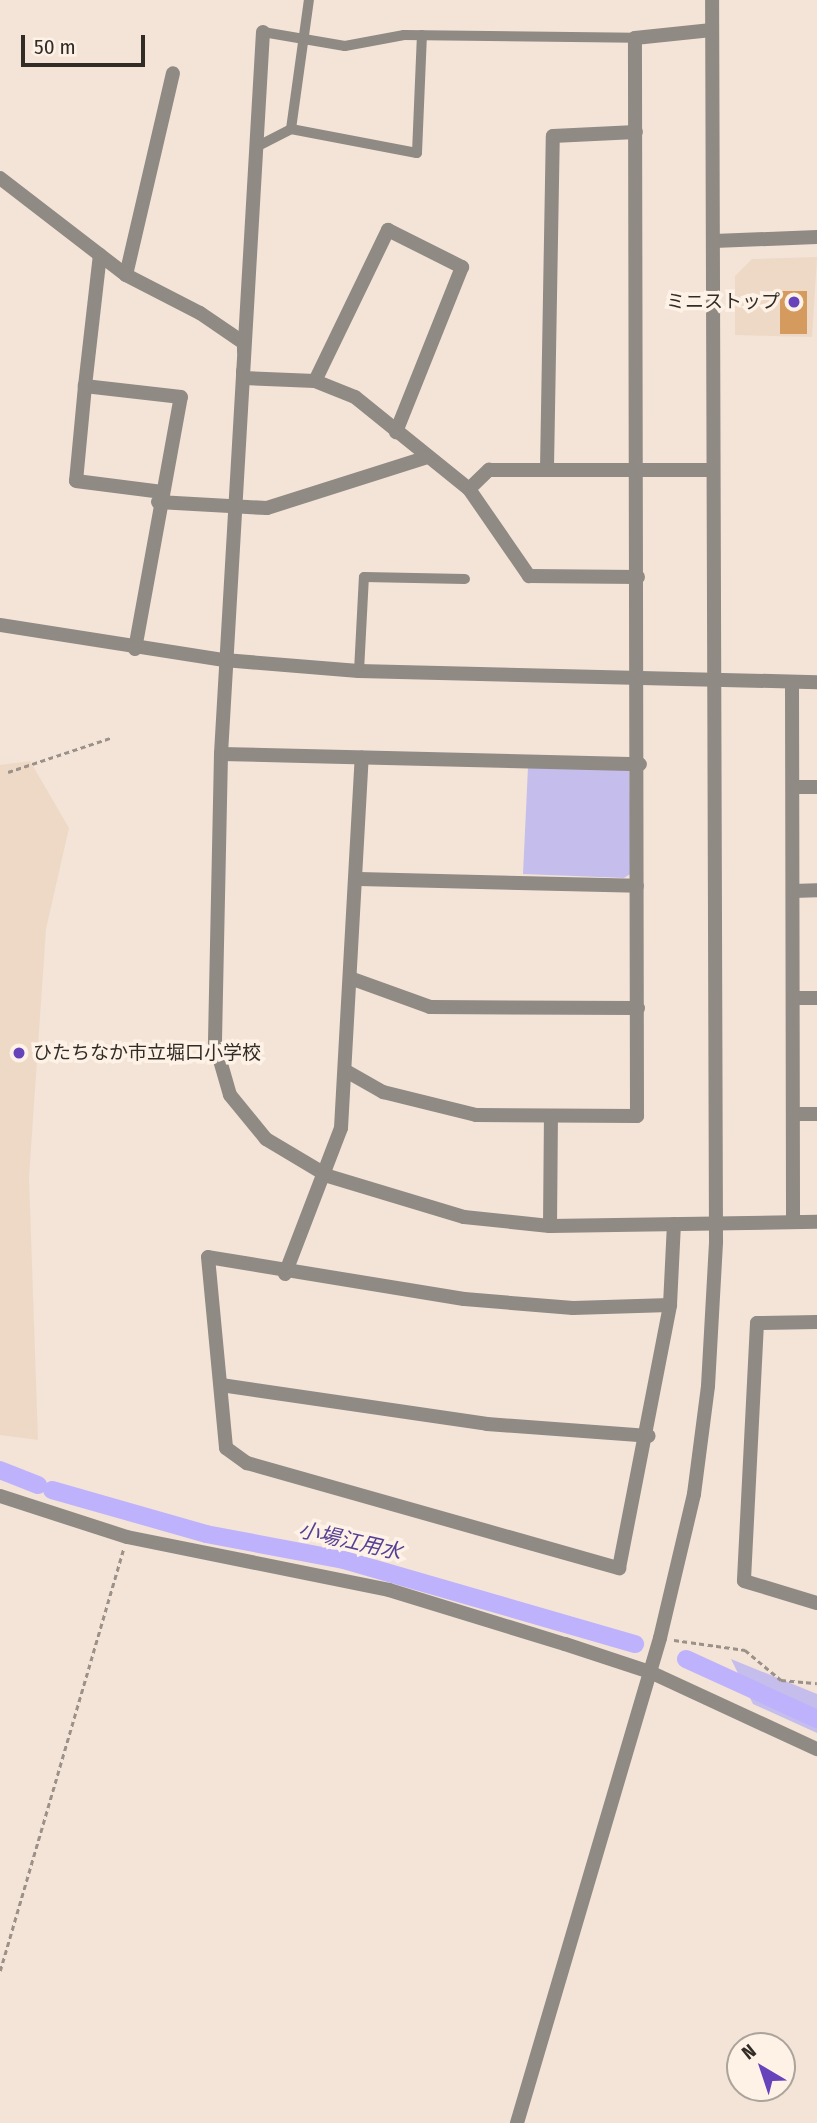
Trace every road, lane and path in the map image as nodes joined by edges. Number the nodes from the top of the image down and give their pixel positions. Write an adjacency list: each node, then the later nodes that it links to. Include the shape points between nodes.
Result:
1 (309, 0): 7 (lane)
2 (712, 0): 3 (street)
3 (712, 30): 6 (street); 14 (street)
4 (263, 32): 7 (lane); 11 (street)
5 (422, 35): 6 (lane); 7 (lane, via 345,46); 9 (lane, via 417,153)
6 (635, 38): 10 (street)
7 (303, 39): 9 (lane)
8 (173, 74): 16 (street)
9 (291, 129): 11 (lane)
10 (636, 132): 23 (street, via 553,136); 24 (street)
11 (256, 147): 17 (street)
12 (0, 178): 15 (street)
13 (817, 237): 14 (street)
14 (714, 241): 25 (street)
15 (100, 255): 16 (street); 20 (street)
16 (126, 275): 17 (street)
17 (244, 343): 18 (street)
18 (243, 378): 19 (street); 28 (street)
19 (315, 381): 21 (street, via 355,397); 21 (street, via 388,230 462,267)
20 (85, 386): 27 (street, via 76,481); 27 (street, via 181,397 174,463)
21 (396, 432): 22 (street)
22 (428, 457): 26 (street); 28 (street, via 324,493)
23 (547, 468): 24 (street); 26 (street, via 489,470)
24 (640, 470): 25 (street); 29 (street)
25 (713, 470): 36 (street)
26 (468, 489): 29 (street, via 528,576)
27 (160, 497): 28 (street); 32 (street)
28 (237, 509): 33 (street)
29 (638, 577): 35 (street)
30 (465, 579): 34 (lane, via 364,577)
31 (0, 625): 32 (street)
32 (135, 649): 33 (street)
33 (224, 660): 34 (street); 40 (street)
34 (359, 670): 35 (street)
35 (639, 681): 36 (street); 42 (street)
36 (715, 681): 38 (street); 71 (street, via 713,1327 694,1494)
37 (817, 681): 38 (street)
38 (792, 682): 44 (street)
39 (110, 738): 43 (path)
40 (221, 754): 41 (street); 58 (street, via 215,1043 221,1072 244,1117 266,1139)
41 (362, 758): 42 (street); 46 (street)
42 (640, 764): 47 (street)
43 (8, 772)
44 (794, 787): 45 (street); 49 (street)
45 (817, 787)
46 (359, 879): 47 (street); 50 (street)
47 (637, 886): 53 (street)
48 (817, 890): 49 (street)
49 (793, 891): 51 (street)
50 (350, 978): 53 (street, via 430,1007); 54 (street)
51 (796, 998): 52 (street); 55 (street)
52 (817, 998)
53 (638, 1008): 57 (street, via 638,1116)
54 (346, 1071): 57 (street, via 383,1092 432,1106); 58 (street, via 341,1128)
55 (794, 1114): 56 (street); 59 (street)
56 (817, 1114)
57 (551, 1119): 62 (street)
58 (328, 1176): 62 (street, via 464,1217); 63 (street)
59 (793, 1222): 60 (street); 61 (street)
60 (817, 1223)
61 (674, 1224): 62 (street); 64 (street)
62 (550, 1226)
63 (285, 1274): 64 (street, via 559,1307); 66 (street, via 208,1257)
64 (670, 1305): 67 (street)
65 (817, 1322): 70 (street, via 757,1322 744,1581)
66 (221, 1385): 67 (street, via 487,1424); 67 (street, via 226,1448 247,1463 619,1568)
67 (649, 1436)
68 (0, 1496): 69 (street)
69 (127, 1537): 72 (street, via 389,1590); 75 (path)
70 (817, 1602)
71 (660, 1638): 72 (street); 73 (path, via 745,1650 781,1680)
72 (650, 1672): 74 (street); 76 (street)
73 (817, 1684)
74 (817, 1749)
75 (0, 1971)
76 (517, 2123)

